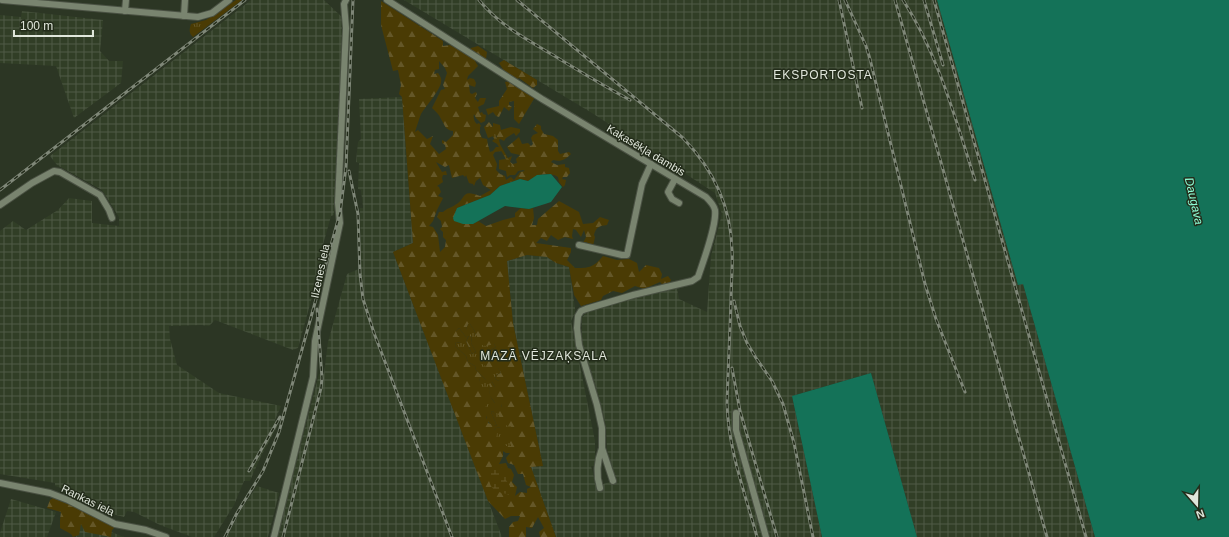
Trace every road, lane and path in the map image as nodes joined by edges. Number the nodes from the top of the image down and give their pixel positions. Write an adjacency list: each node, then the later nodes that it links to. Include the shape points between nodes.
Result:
1 (2, 0): 6 (street)
2 (126, 0): 9 (street)
3 (185, 0): 10 (street)
4 (387, 0): 11 (street, Kaķasēkļa dambis)
5 (227, 1): 10 (street, via 212,13 203,16)
6 (53, 2): 8 (street)
7 (345, 2): 23 (street, Ilzenes iela, via 338,204 340,223 315,341 313,377)
8 (74, 3): 9 (street)
9 (125, 11): 10 (street)
10 (184, 16)
11 (650, 164): 12 (street, Kaķasēkļa dambis); 16 (street, via 642,184 627,255)
12 (675, 179): 13 (street, via 668,192 672,199); 18 (street, Kaķasēkļa dambis, via 706,197 715,210 712,230 698,277 692,281 586,309 578,316 579,345 597,405 602,428)
13 (679, 203)
14 (0, 205): 15 (street, via 54,171 100,195)
15 (112, 218)
16 (579, 245)
17 (736, 412): 24 (street, via 736,430)
18 (602, 448): 19 (street); 21 (street, via 598,470)
19 (613, 481)
20 (0, 482): 22 (street, Rankas iela, via 50,493 115,524)
21 (600, 488)
22 (166, 537)
23 (274, 537)
24 (766, 537)

